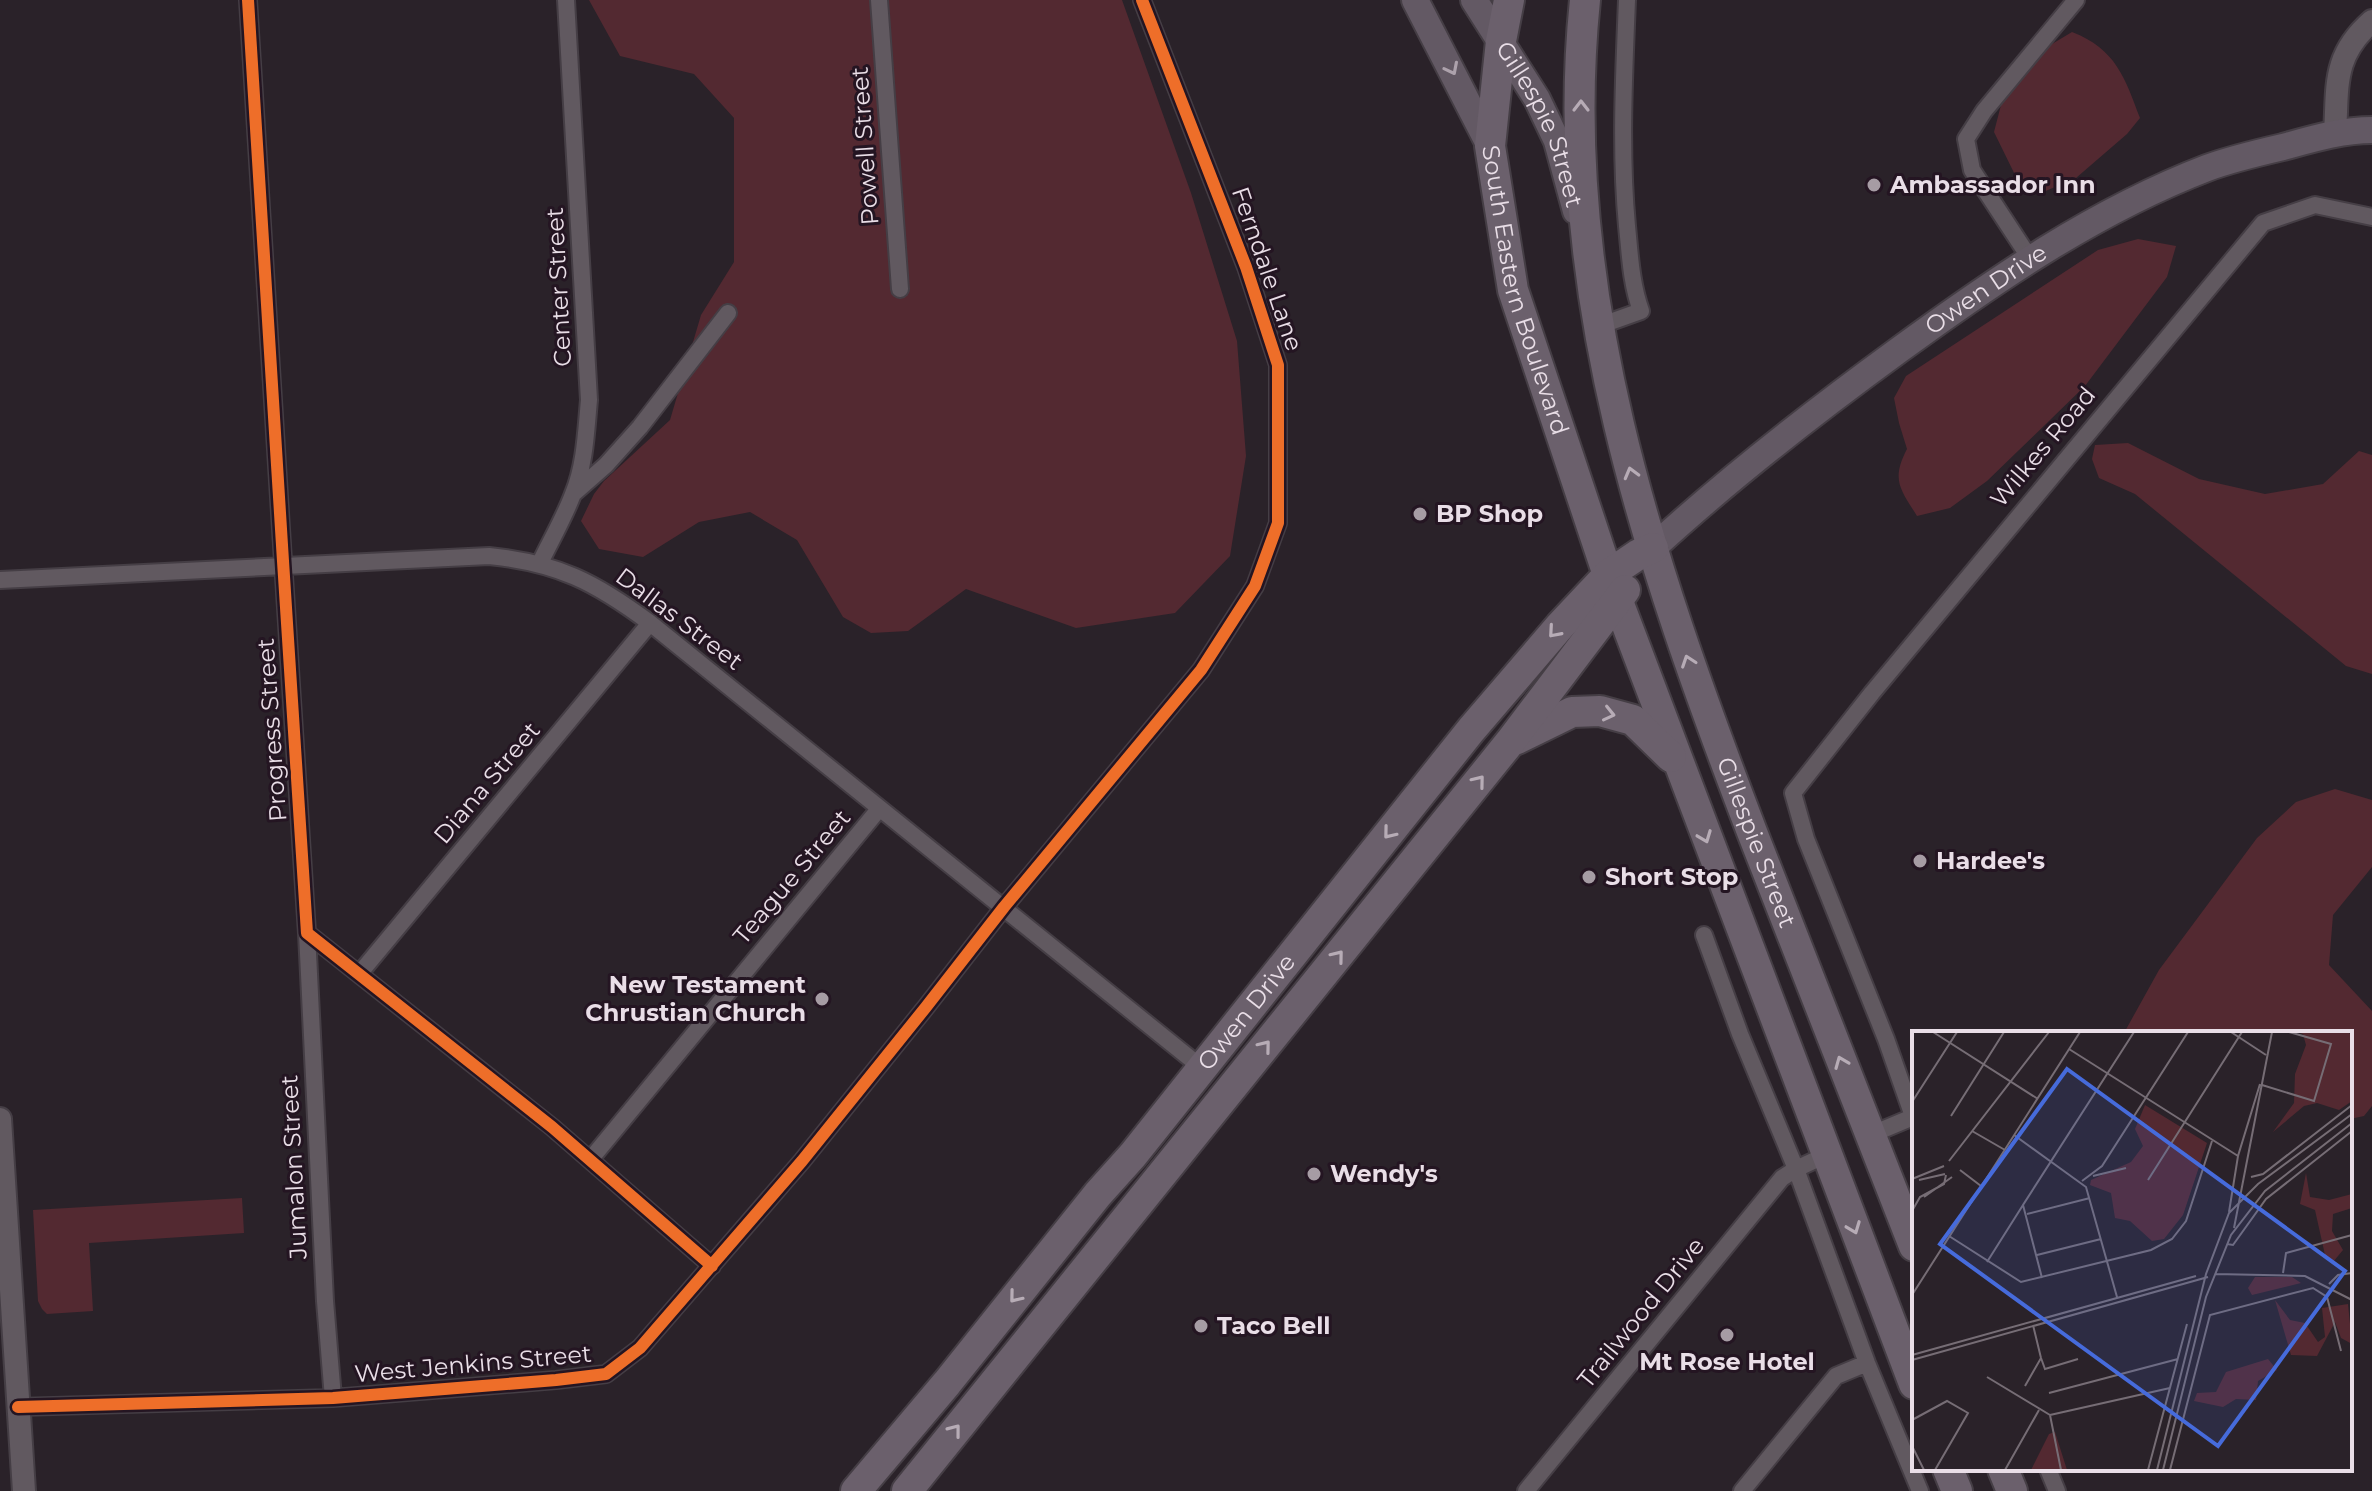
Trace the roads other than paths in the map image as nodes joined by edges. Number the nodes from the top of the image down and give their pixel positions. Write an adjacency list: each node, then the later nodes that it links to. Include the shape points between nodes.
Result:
1 (248, 0): 25 (street, Progress Street)
2 (566, 0): 22 (street, Center Street, via 589,400)
3 (879, 0): 19 (street, Powell Street)
4 (1142, 0): 33 (street, Ferndale Lane, via 1246,267 1278,365 1278,523 1255,586 1201,670)
5 (1415, 0): 15 (main road, one-way to 15)
6 (1474, 0): 12 (main road, Gillespie Street)
7 (1509, 0): 12 (highway, South Eastern Boulevard)
8 (1585, 0): 17 (highway, one-way to 8, via 1580,100)
9 (1627, 0): 21 (street, via 1625,198 1634,291 1641,311)
10 (2076, 0): 18 (street, via 1966,139 1972,168)
11 (2372, 21): 14 (main road, via 2348,47 2339,67)
12 (1501, 41): 15 (highway, South Eastern Boulevard); 17 (main road, Gillespie Street, via 1557,141)
13 (2372, 130): 14 (main road, Owen Drive)
14 (2335, 134): 18 (main road, Owen Drive, via 2209,167 2133,201)
15 (1490, 146): 27 (highway, South Eastern Boulevard, via 1513,290)
16 (2372, 217): 31 (street, Wilkes Road, via 2315,205 2263,223)
17 (1588, 257): 21 (highway)
18 (2031, 260): 23 (main road, Owen Drive, via 1832,398)
19 (900, 289)
20 (728, 313): 22 (street, via 640,427)
21 (1599, 326): 23 (highway, one-way to 21, via 1622,438)
22 (573, 494): 24 (street, Center Street)
23 (1653, 548): 27 (highway, Owen Drive); 41 (highway, Gillespie Street, one-way to 23, via 1704,708)
24 (540, 563): 25 (street, Dallas Street, via 489,556); 28 (street, Dallas Street, via 583,578)
25 (284, 567): 26 (street, Dallas Street); 34 (street, Progress Street)
26 (0, 580)
27 (1613, 588): 29 (highway, Owen Drive); 30 (highway, Gillespie Street); 37 (highway, Owen Drive, one-way to 37, via 1560,626)
28 (650, 623): 32 (street, Dallas Street); 36 (street, Diana Street)
29 (1510, 742): 30 (highway, one-way to 30, via 1572,712 1600,711 1633,720); 47 (highway, Owen Drive, one-way to 29)
30 (1677, 764): 42 (highway, Gillespie Street, one-way to 42)
31 (1793, 793): 38 (street, Gillespie Street)
32 (879, 809): 33 (street, Dallas Street); 43 (street, Teague Street)
33 (1004, 907): 37 (street, Dallas Street); 46 (street, West Jenkins Street)
34 (307, 933): 36 (street); 51 (street, Jumalon Street)
35 (1704, 935): 44 (street)
36 (360, 973): 43 (street)
37 (1202, 1068): 47 (highway, via 1211,1078 1211,1088 1050,1286); 50 (highway, Owen Drive, one-way to 50)
38 (1912, 1112)
39 (0, 1119): 52 (main road)
40 (1912, 1119): 41 (street)
41 (1870, 1135): 45 (highway, Gillespie Street)
42 (1826, 1155): 44 (street, Trailwood Drive); 49 (highway, Gillespie Street, one-way to 49)
43 (590, 1160): 46 (street)
44 (1796, 1169): 48 (street); 60 (street, Trailwood Drive, via 1782,1178)
45 (1912, 1241)
46 (712, 1266): 51 (street, West Jenkins Street, via 640,1348 606,1374)
47 (1052, 1310): 59 (highway, Owen Drive, one-way to 47)
48 (1867, 1363): 61 (street, via 1836,1376); 62 (street)
49 (1912, 1379)
50 (947, 1383): 57 (highway, Owen Drive); 58 (highway, via 939,1413)
51 (333, 1398): 52 (street, West Jenkins Street)
52 (18, 1407): 56 (main road)
53 (1949, 1471): 63 (highway)
54 (2004, 1471): 64 (highway)
55 (2049, 1471): 65 (street)
56 (24, 1491)
57 (856, 1491)
58 (880, 1491)
59 (907, 1491)
60 (1526, 1491)
61 (1742, 1491)
62 (1920, 1491)
63 (1957, 1491)
64 (2012, 1491)
65 (2057, 1491)

